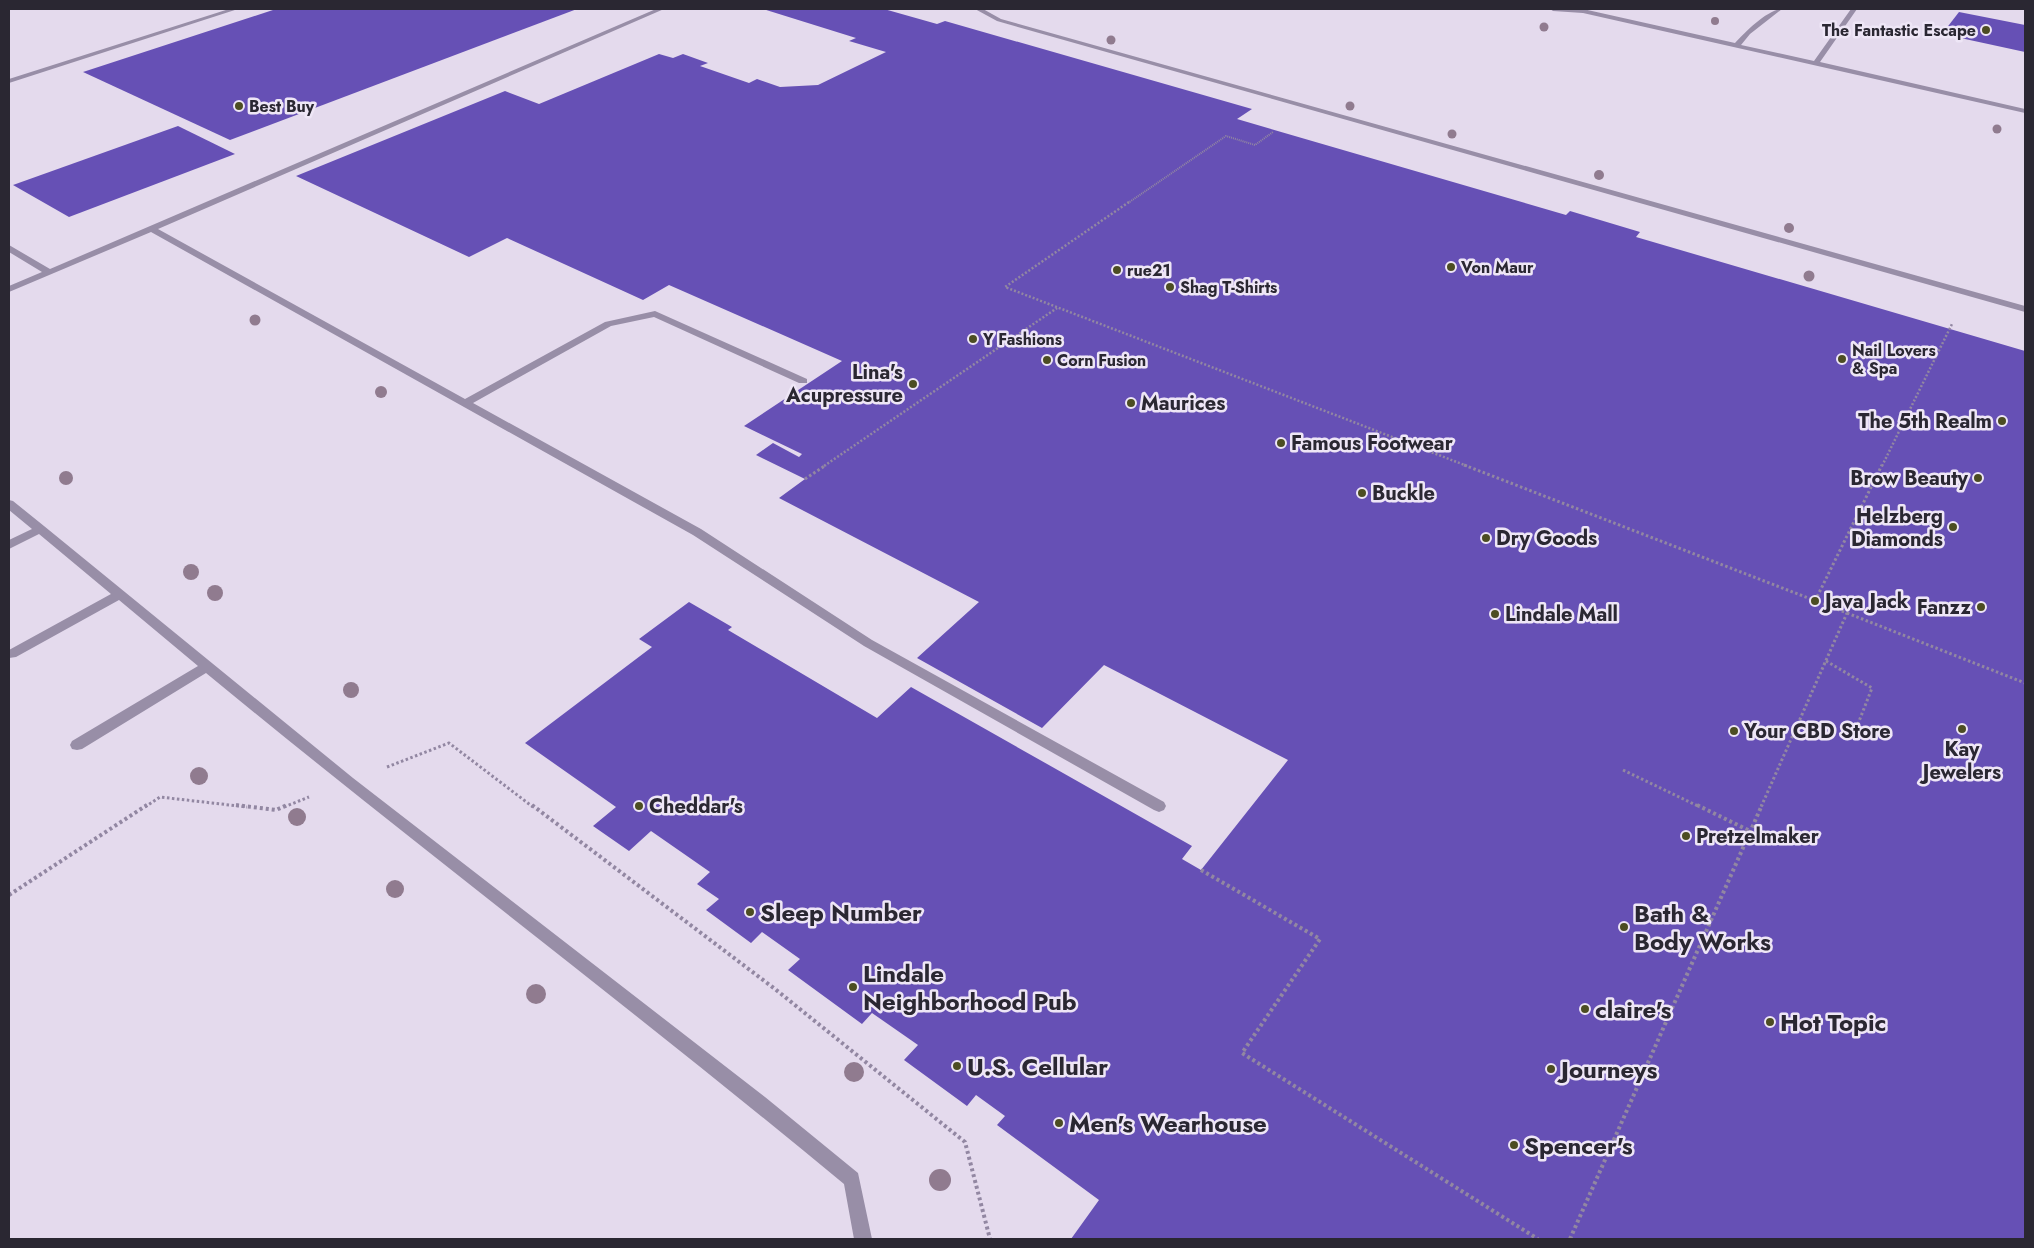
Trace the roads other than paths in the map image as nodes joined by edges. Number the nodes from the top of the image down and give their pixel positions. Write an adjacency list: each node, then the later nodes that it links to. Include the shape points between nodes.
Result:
1 (235, 9): 9 (lane)
2 (661, 9): 11 (lane)
3 (978, 9): 15 (lane, via 1008,22)
4 (1553, 9): 7 (lane, via 1616,16)
5 (1779, 9): 7 (lane)
6 (1854, 9): 8 (lane)
7 (1736, 46): 8 (lane)
8 (1815, 64): 10 (lane)
9 (9, 81)
10 (2025, 111)
11 (152, 229): 13 (lane); 17 (lane)
12 (9, 248): 13 (lane)
13 (48, 272): 14 (lane)
14 (9, 289)
15 (2025, 308)
16 (803, 381): 17 (lane, via 655,314 608,324)
17 (465, 403): 25 (lane, via 697,532 868,643)
18 (9, 504): 19 (lane)
19 (40, 529): 20 (lane); 21 (lane)
20 (9, 545)
21 (119, 594): 22 (lane); 23 (lane)
22 (11, 654)
23 (207, 666): 24 (lane); 26 (lane, via 348,782 852,1179)
24 (77, 745)
25 (1159, 806)
26 (863, 1239)

